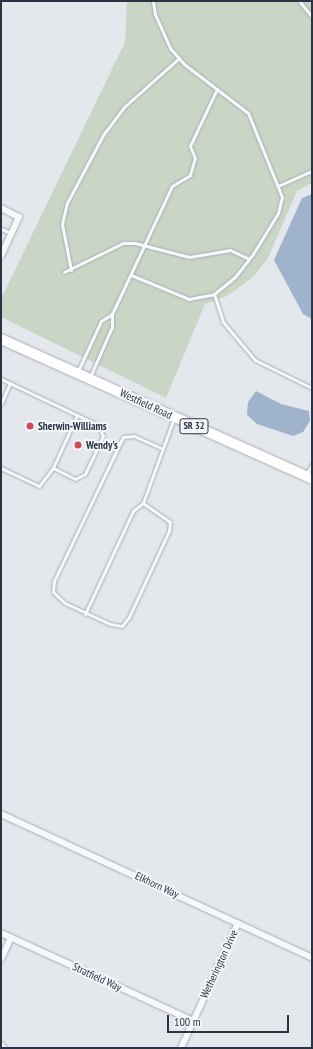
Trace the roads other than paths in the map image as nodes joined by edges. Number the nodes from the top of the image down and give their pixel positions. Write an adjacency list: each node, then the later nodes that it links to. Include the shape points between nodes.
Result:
1 (153, 1): 5 (lane, via 155,14)
2 (297, 1): 3 (lane)
3 (301, 1): 4 (lane)
4 (312, 17)
5 (179, 58): 6 (lane); 15 (lane, via 124,107 103,135 67,203 62,224)
6 (217, 89): 8 (lane, via 248,113); 12 (lane, via 190,146 195,158 190,174 172,186)
7 (312, 171): 8 (lane)
8 (278, 186): 14 (lane, via 282,197 278,213)
9 (1, 208): 11 (street, via 19,217)
10 (1, 229): 11 (lane)
11 (11, 233): 13 (street)
12 (144, 246): 14 (lane, via 189,257 230,250); 15 (lane, via 123,243); 17 (lane)
13 (1, 256)
14 (249, 259): 18 (lane, via 235,277)
15 (71, 270): 16 (lane)
16 (64, 272)
17 (131, 275): 18 (lane, via 189,299); 19 (lane)
18 (214, 294): 25 (lane, via 223,322 255,360)
19 (112, 314): 21 (lane, via 101,321); 22 (lane, via 112,327)
20 (1, 339): 21 (main road, Westfield Road / SR 32)
21 (77, 373): 22 (main road, Westfield Road / SR 32)
22 (89, 378): 28 (main road, Westfield Road / SR 32)
23 (1, 379): 24 (lane)
24 (10, 383): 26 (lane); 27 (lane)
25 (312, 388)
26 (1, 404)
27 (77, 415): 32 (lane); 32 (lane, via 98,425 103,436 85,474 74,479)
28 (174, 417): 29 (lane); 33 (main road, Westfield Road / SR 32)
29 (161, 448): 34 (lane); 35 (lane, via 134,436 123,437 54,581 53,592)
30 (312, 464): 33 (lane)
31 (1, 468): 32 (lane, via 39,486)
32 (53, 468)
33 (309, 478)
34 (143, 502): 35 (lane, via 132,511); 35 (lane, via 170,522 169,531 129,618 122,626)
35 (85, 614)
36 (1, 814): 37 (street, Elkhorn Way)
37 (238, 923): 40 (street, Elkhorn Way); 42 (street, Wetherington Drive)
38 (1, 933): 39 (street, Stratfield Way)
39 (11, 938): 41 (street); 42 (street, Stratfield Way)
40 (312, 958)
41 (1, 960)
42 (193, 1021): 45 (street, Wetherington Drive)
43 (1, 1045): 44 (street)
44 (4, 1048)
45 (181, 1048)

